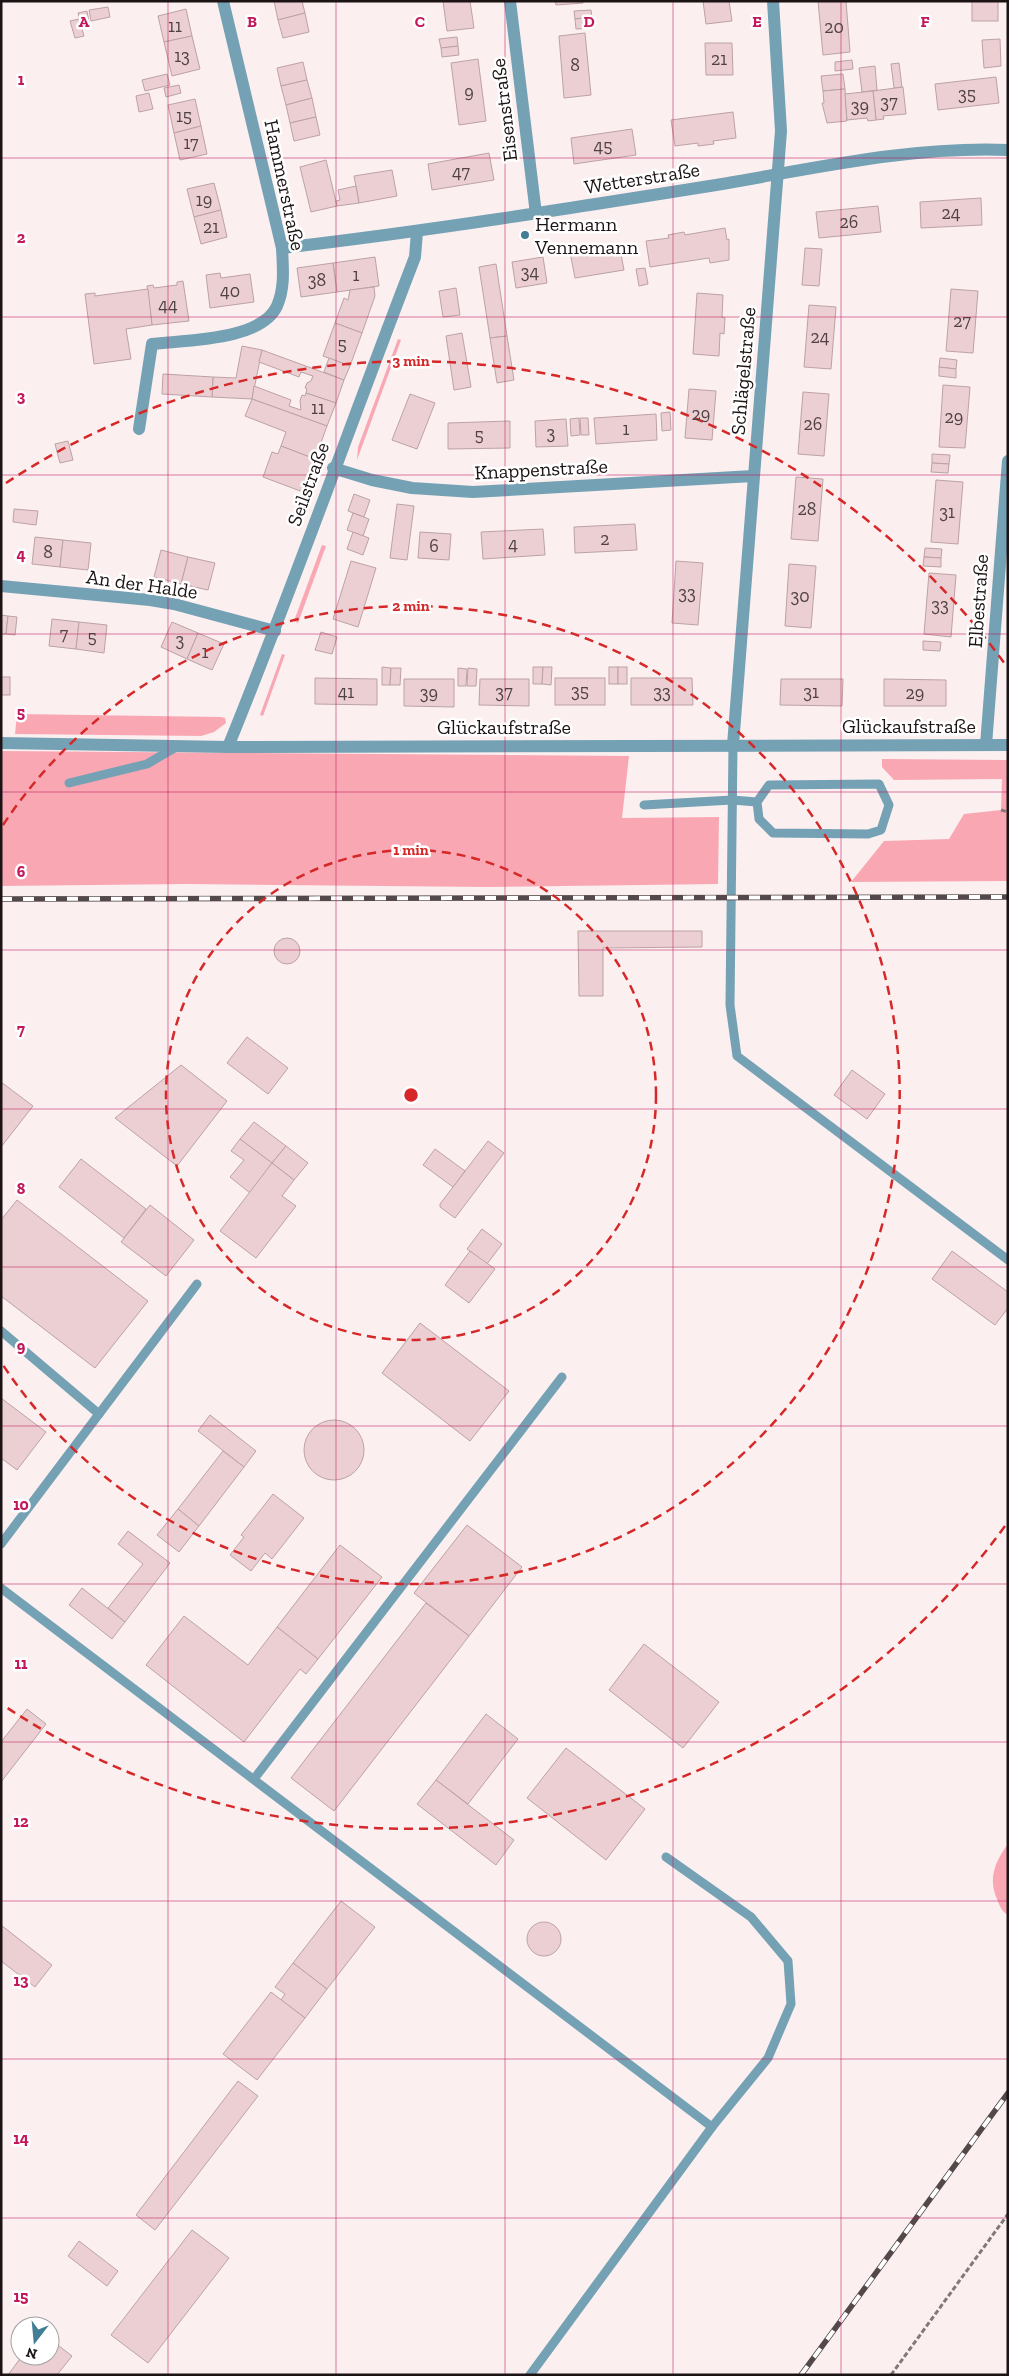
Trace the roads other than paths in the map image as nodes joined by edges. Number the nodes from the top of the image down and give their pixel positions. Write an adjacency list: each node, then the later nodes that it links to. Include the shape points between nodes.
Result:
1 (223, 1): 8 (street, Hammerstraße)
2 (510, 1): 6 (street, Eisenstraße)
3 (773, 1): 5 (street, Schlägelstraße, via 781,130)
4 (1008, 150): 5 (street, Wetterstraße, via 965,148)
5 (778, 174): 6 (street, Wetterstraße); 12 (street, Schlägelstraße)
6 (536, 214): 7 (street, Wetterstraße)
7 (417, 232): 8 (street, Wetterstraße); 11 (street, Seilstraße, via 415,257)
8 (282, 248): 9 (street, Hammerstraße, via 284,273 281,293 276,308 267,319 253,328 232,334 152,344)
9 (139, 430)
10 (1008, 461): 17 (street, Elbestraße)
11 (334, 468): 12 (street, Knappenstraße, via 412,488 473,492); 14 (street, Seilstraße)
12 (753, 476): 16 (street, Schlägelstraße)
13 (1, 586): 14 (street, An der Halde, via 150,600)
14 (275, 631): 20 (street, Seilstraße)
15 (1, 743): 19 (street, Glückaufstraße)
16 (733, 744): 17 (street, Glückaufstraße); 20 (street, Glückaufstraße); 22 (lane)
17 (986, 745): 18 (street, Glückaufstraße)
18 (1008, 745)
19 (176, 746): 20 (street, Glückaufstraße); 21 (lane, via 147,764)
20 (228, 748)
21 (69, 783)
22 (732, 800): 23 (lane); 24 (lane); 25 (lane, via 730,1005 737,1056)
23 (757, 802): 23 (lane, via 759,819 773,833 868,834 881,830 889,806 879,784 769,785)
24 (644, 805)
25 (1008, 1260)
26 (197, 1284): 29 (lane)
27 (1, 1331): 29 (lane)
28 (562, 1377): 32 (lane)
29 (100, 1414): 30 (lane)
30 (1, 1544)
31 (1, 1588): 32 (lane)
32 (254, 1779): 34 (lane)
33 (666, 1856): 34 (lane, via 752,1917 788,1962 791,2004 768,2058)
34 (712, 2127): 35 (lane)
35 (530, 2375)

